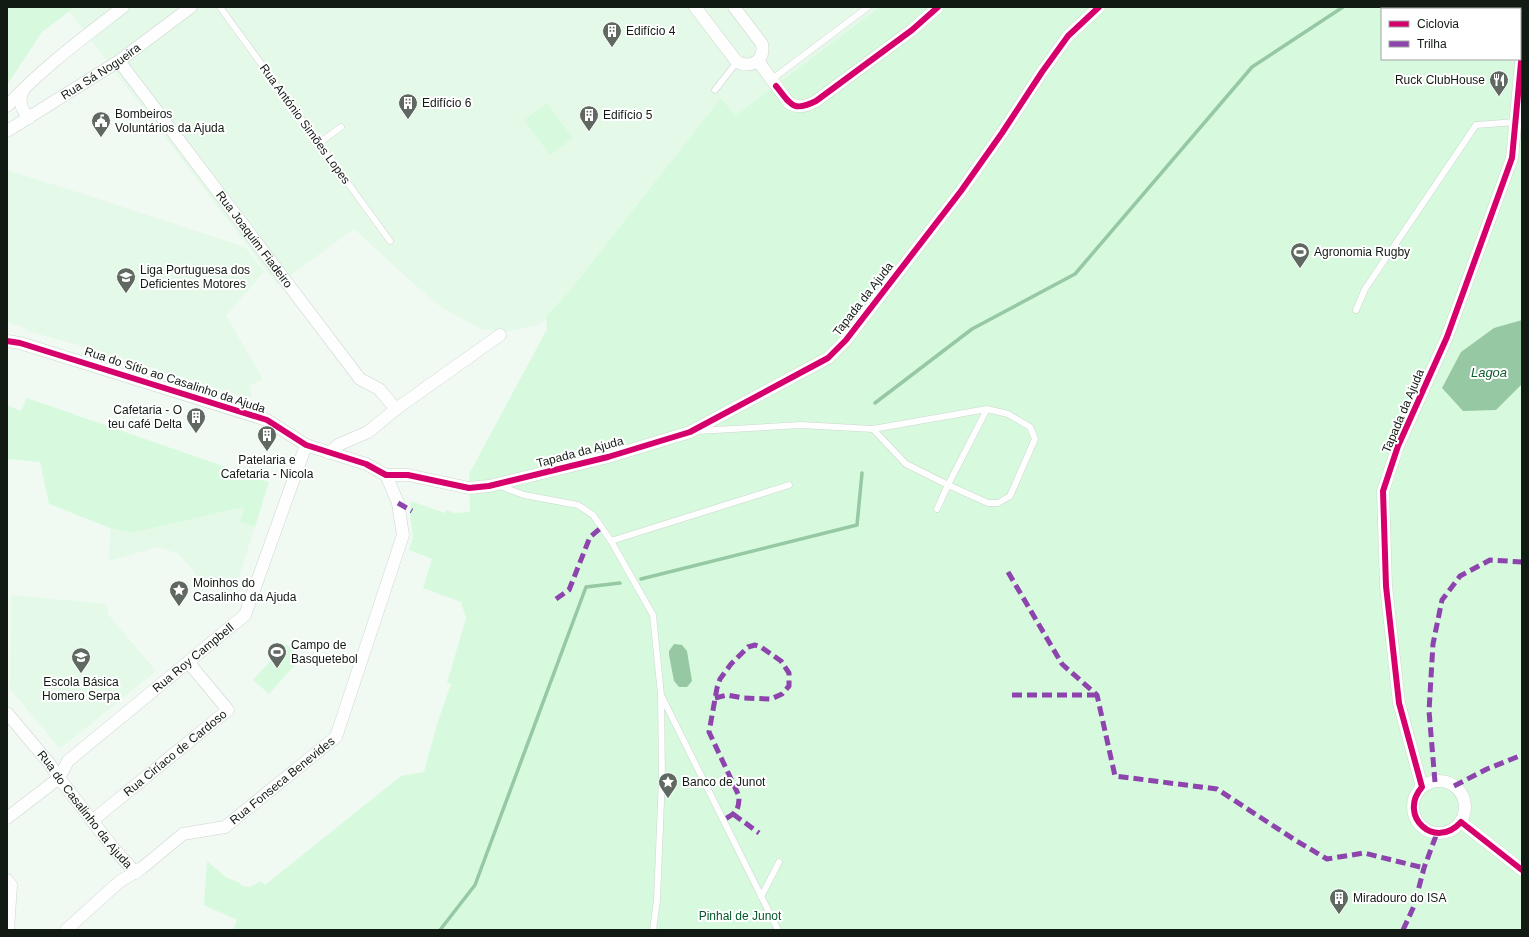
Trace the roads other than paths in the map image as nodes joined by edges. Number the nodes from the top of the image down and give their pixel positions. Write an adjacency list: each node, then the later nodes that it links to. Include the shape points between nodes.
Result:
1 (123, 7): 14 (street)
2 (192, 7): 10 (street, Rua Sá Nogueira)
3 (220, 7): 21 (lane, Rua António Simões Lopes)
4 (695, 7): 12 (street)
5 (734, 7): 11 (street, via 762,44 762,54)
6 (868, 7): 13 (lane)
7 (938, 7): 13 (street, via 906,34 805,107 795,107 789,103)
8 (1099, 7): 29 (street, Tapada da Ajuda, via 1068,36 961,192 846,340 828,358)
9 (1522, 52): 18 (street, Tapada da Ajuda)
10 (119, 61): 17 (street, Rua Sá Nogueira); 26 (street, Rua Joaquim Fiadeiro, via 360,380 379,389)
11 (758, 61): 12 (street, via 748,66); 13 (street)
12 (738, 62): 15 (lane)
13 (771, 80)
14 (24, 89): 16 (street); 17 (street, via 20,103)
15 (715, 90)
16 (7, 106)
17 (29, 118): 20 (street, Rua Sá Nogueira)
18 (1516, 122): 23 (lane, via 1476,124 1365,289); 43 (street, Tapada da Ajuda, via 1512,158 1447,337 1398,446 1383,491 1386,586 1399,703)
19 (341, 127): 21 (lane)
20 (7, 131)
21 (319, 143): 22 (lane, Rua António Simões Lopes)
22 (390, 241)
23 (1356, 310)
24 (500, 335): 26 (street)
25 (7, 341): 30 (street, Rua do Sítio ao Casalinho da Ajuda, via 267,420)
26 (396, 409): 31 (street, via 368,432 338,445)
27 (987, 409): 28 (lane); 35 (lane); 35 (lane, via 1008,414 1030,427 1035,439 1010,496 998,502 988,503)
28 (873, 429): 29 (lane, via 801,425); 35 (lane, via 906,464)
29 (690, 432): 33 (street, Tapada da Ajuda, via 608,457)
30 (306, 445): 31 (street, Rua do Sítio ao Casalinho da Ajuda); 39 (street, Rua Roy Campbell, via 245,615)
31 (329, 453): 32 (street, Rua do Sítio ao Casalinho da Ajuda, via 366,464)
32 (386, 475): 36 (street, Rua do Sítio ao Casalinho da Ajuda, via 408,475); 49 (street, Rua Fonseca Benevides, via 398,503 403,535 336,737 225,827 183,834)
33 (497, 484): 36 (street, Tapada da Ajuda); 38 (lane, via 524,495 578,505 593,515)
34 (789, 485): 38 (lane)
35 (948, 486): 37 (lane)
36 (469, 488)
37 (937, 509)
38 (611, 541): 40 (lane, via 653,615)
39 (188, 662): 42 (street, Rua Roy Campbell, via 68,760); 45 (street, Rua Ciríaco de Cardoso, via 228,710)
40 (661, 695): 51 (lane); 54 (lane, via 662,777 658,893)
41 (7, 713): 42 (street, Rua do Casalinho da Ajuda, via 49,762)
42 (59, 778): 44 (street, Rua Roy Campbell); 45 (street, Rua do Casalinho da Ajuda)
43 (1422, 788): 46 (street, via 1441,781 1459,790 1465,802); 46 (street, via 1415,799 1414,812 1416,819 1425,829 1444,833 1451,831)
44 (7, 818)
45 (93, 820): 49 (street, Rua do Casalinho da Ajuda)
46 (1461, 822): 48 (street)
47 (779, 862): 51 (lane)
48 (1522, 870)
49 (136, 873): 53 (street, Rua do Casalinho da Ajuda, via 119,882)
50 (7, 880): 52 (street, via 11,884)
51 (761, 897): 55 (lane)
52 (8, 930)
53 (66, 930)
54 (653, 930)
55 (778, 930)

